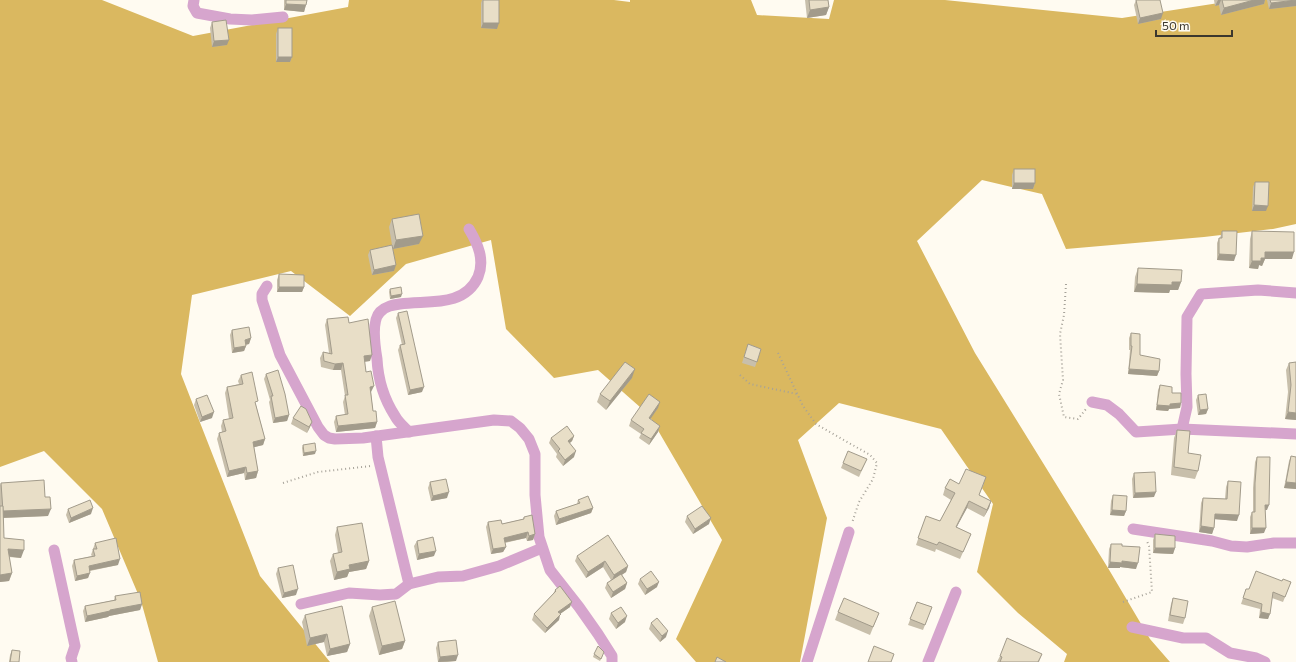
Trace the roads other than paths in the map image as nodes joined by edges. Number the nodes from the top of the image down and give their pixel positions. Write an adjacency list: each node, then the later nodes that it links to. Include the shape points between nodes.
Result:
1 (194, 0): 2 (street, via 193,6 197,13 230,19)
2 (283, 18)
3 (470, 229): 8 (street, via 479,249 481,265 477,280 467,293 449,300 391,305 378,315 374,336 378,372 384,394 395,417)
4 (267, 286): 10 (street, via 262,294 262,300 280,355 321,431 328,438 335,439)
5 (1296, 293): 7 (street, via 1258,290 1201,294 1187,317 1187,407)
6 (1092, 402): 7 (street, via 1106,405 1119,414 1136,432)
7 (1182, 429): 9 (street)
8 (409, 432): 10 (street); 14 (street, via 494,420 511,421 520,428 529,439 535,454 535,495)
9 (1296, 434)
10 (376, 436): 16 (street, via 380,465)
11 (1138, 530): 13 (street, via 1231,546)
12 (849, 532): 22 (street)
13 (1296, 543)
14 (542, 548): 16 (street, via 499,566 463,576 438,577); 21 (street, via 550,570 598,634 612,656)
15 (54, 550): 20 (street, via 74,646)
16 (409, 584): 18 (street, via 396,594 349,594)
17 (956, 592): 23 (street)
18 (301, 604)
19 (1132, 627): 24 (street, via 1183,638 1206,638 1230,653)
20 (72, 662)
21 (612, 662)
22 (807, 662)
23 (928, 662)
24 (1265, 662)

